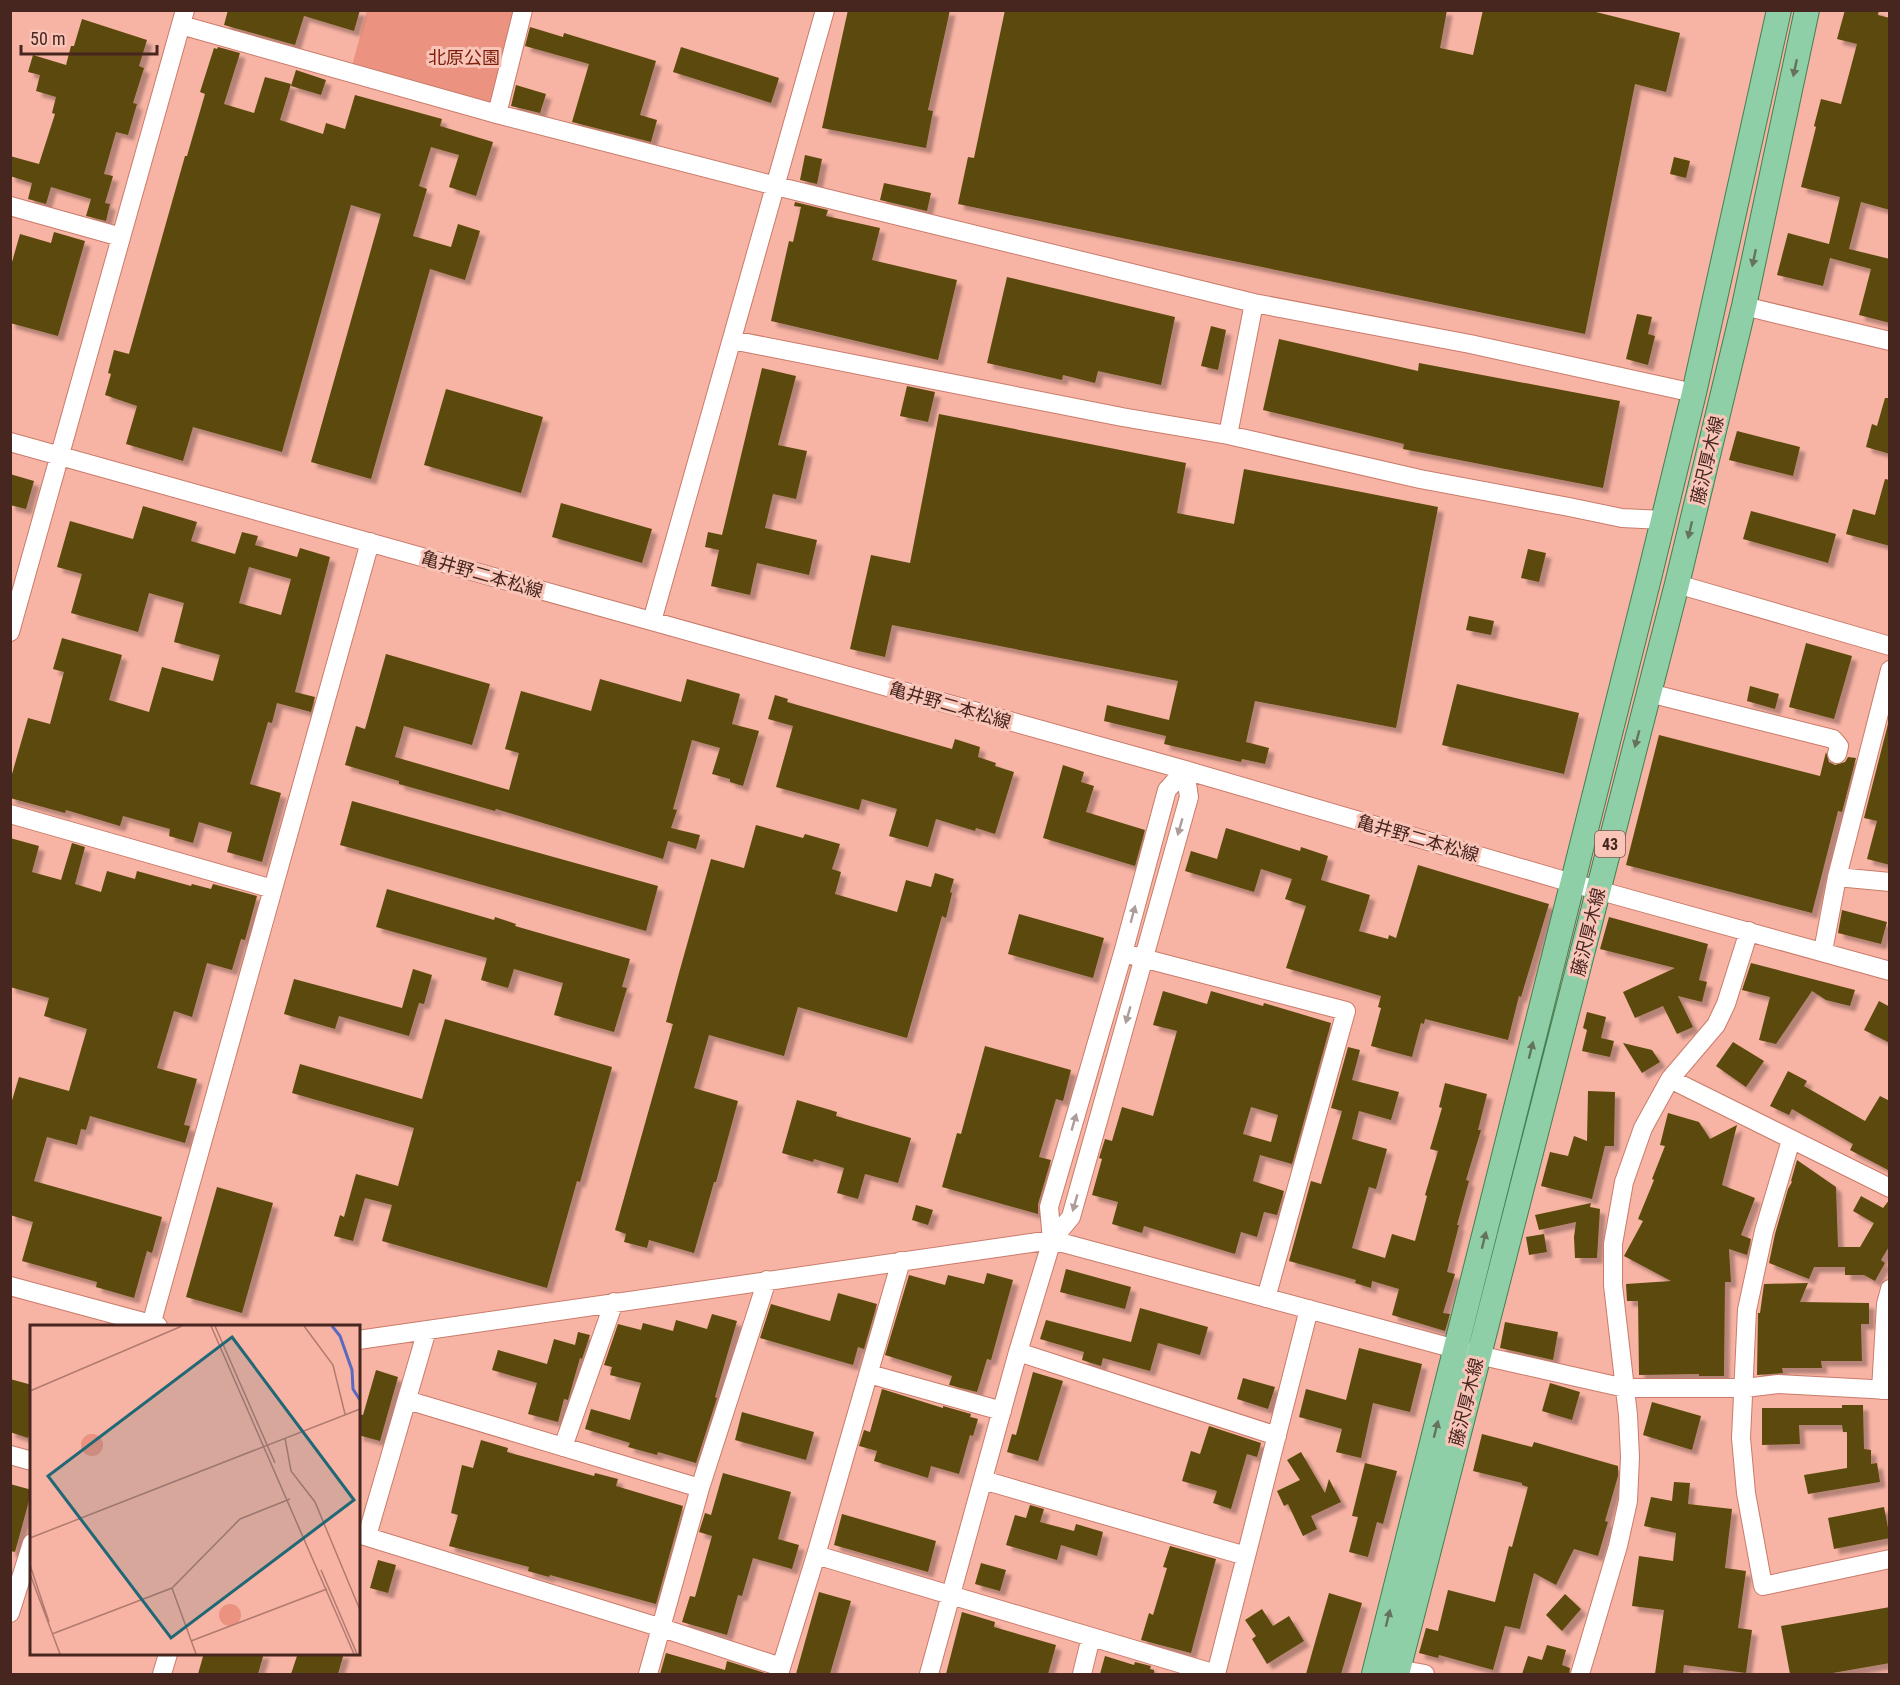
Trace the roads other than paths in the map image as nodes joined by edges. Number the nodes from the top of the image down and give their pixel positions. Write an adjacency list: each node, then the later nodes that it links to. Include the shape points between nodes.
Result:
1 (523, 10): 6 (street)
2 (825, 10): 7 (street)
3 (1779, 10): 14 (main road, 藤沢厚木線 / 43)
4 (1807, 10): 11 (main road, 藤沢厚木線 / 43, one-way to 11)
5 (183, 18): 6 (street); 9 (street)
6 (496, 114): 7 (street)
7 (776, 186): 10 (street); 12 (street)
8 (10, 206): 9 (street)
9 (121, 237): 17 (street)
10 (1254, 303): 14 (street, via 1470,344); 15 (street)
11 (1744, 306): 13 (street); 20 (main road, 藤沢厚木線 / 43, one-way to 20)
12 (732, 340): 15 (street); 21 (street)
13 (1890, 341)
14 (1694, 393): 18 (main road, 藤沢厚木線 / 43)
15 (1228, 435): 18 (street, via 1432,481 1622,518)
16 (10, 442): 17 (street, 亀井野二本松線)
17 (60, 456): 19 (street, 亀井野二本松線); 22 (street)
18 (1663, 520): 31 (main road, 藤沢厚木線 / 43)
19 (370, 542): 21 (street, 亀井野二本松線); 32 (street)
20 (1677, 584): 23 (street); 25 (main road, 藤沢厚木線 / 43)
21 (652, 621): 27 (street, 亀井野二本松線)
22 (10, 632)
23 (1890, 646)
24 (1890, 670): 29 (street)
25 (1649, 693): 26 (street, via 1833,739 1839,746); 33 (main road, 藤沢厚木線 / 43, one-way to 33)
26 (1837, 754)
27 (1185, 770): 31 (street, 亀井野二本松線); 36 (street, one-way to 27, via 1167,790); 37 (street, one-way to 37, via 1189,797)
28 (10, 814): 32 (street)
29 (1837, 877): 30 (street); 35 (street)
30 (1890, 882)
31 (1572, 883): 33 (street, 亀井野二本松線); 55 (main road, 藤沢厚木線 / 43, one-way to 31)
32 (273, 889): 51 (street)
33 (1599, 889): 34 (street, 亀井野二本松線); 55 (main road, 藤沢厚木線 / 43)
34 (1749, 931): 35 (street, 亀井野二本松線); 39 (street, via 1716,1025)
35 (1822, 951): 38 (street, 亀井野二本松線)
36 (1123, 953): 37 (street); 42 (street, one-way to 36, via 1049,1207)
37 (1144, 958): 42 (street, one-way to 42, via 1071,1217); 47 (street, via 1346,1011)
38 (1890, 970)
39 (1670, 1079): 40 (street); 57 (street, via 1643,1128 1624,1182 1614,1244 1613,1285)
40 (1791, 1140): 41 (street); 58 (street, via 1764,1231 1747,1310)
41 (1890, 1188)
42 (1052, 1240): 43 (street); 47 (street); 54 (street)
43 (901, 1261): 44 (street); 56 (street)
44 (767, 1280): 48 (street); 67 (street)
45 (10, 1286): 50 (street)
46 (1889, 1292): 59 (street)
47 (1266, 1298): 49 (street)
48 (614, 1302): 52 (street); 63 (street)
49 (1309, 1309): 55 (street); 62 (street)
50 (98, 1319): 51 (street)
51 (154, 1325)
52 (427, 1330): 53 (street); 60 (street)
53 (360, 1340)
54 (1018, 1352): 61 (street); 62 (street)
55 (1468, 1352): 57 (street); 79 (main road, 藤沢厚木線 / 43); 84 (main road, 藤沢厚木線 / 43, one-way to 55)
56 (869, 1374): 61 (street); 70 (street)
57 (1625, 1388): 58 (street); 86 (street, via 1630,1457 1628,1501)
58 (1744, 1388): 59 (street, via 1778,1384); 72 (street, via 1741,1438 1746,1493 1763,1586)
59 (1885, 1390)
60 (407, 1400): 63 (street); 68 (street)
61 (1002, 1411): 66 (street)
62 (1277, 1436): 71 (street)
63 (563, 1447): 67 (street)
64 (10, 1455): 65 (street)
65 (30, 1460)
66 (983, 1480): 71 (street); 73 (street)
67 (700, 1488): 75 (street)
68 (363, 1535): 75 (street)
69 (30, 1550): 74 (street)
70 (816, 1555): 73 (street); 78 (street)
71 (1246, 1556): 76 (street, via 1216,1674)
72 (1890, 1559)
73 (950, 1595): 76 (street); 82 (street)
74 (11, 1613)
75 (662, 1628): 78 (street); 81 (street)
76 (1091, 1637): 83 (street)
77 (167, 1655): 80 (street)
78 (780, 1671)
79 (1398, 1672): 85 (street)
80 (162, 1674)
81 (648, 1674)
82 (929, 1674)
83 (1082, 1674)
84 (1374, 1674)
85 (1425, 1674)
86 (1580, 1674)

